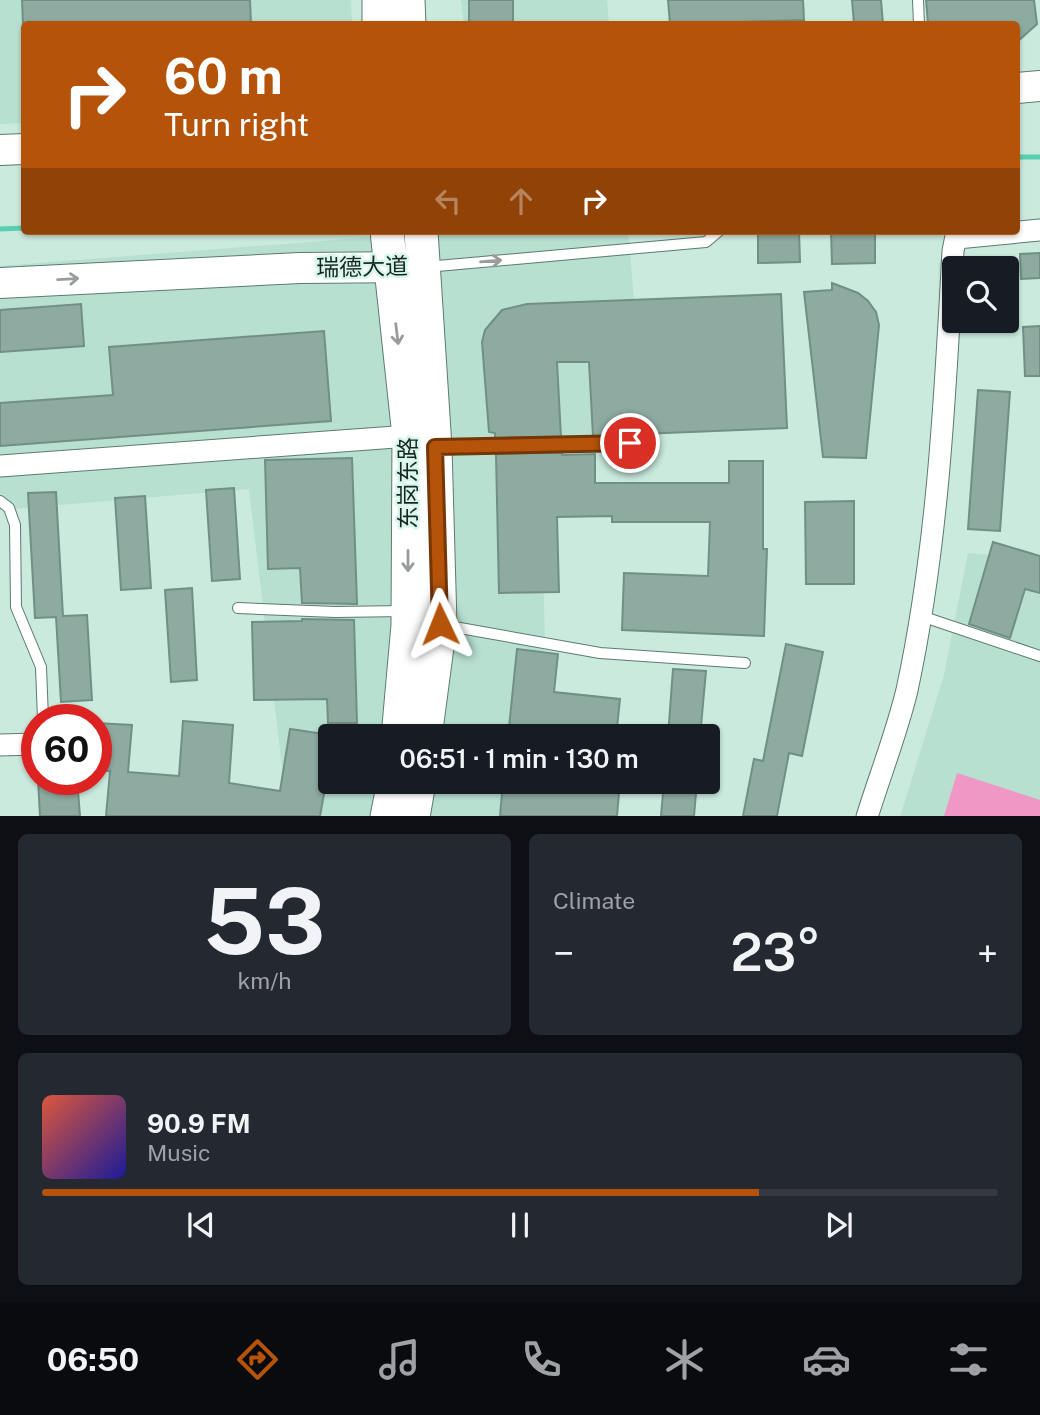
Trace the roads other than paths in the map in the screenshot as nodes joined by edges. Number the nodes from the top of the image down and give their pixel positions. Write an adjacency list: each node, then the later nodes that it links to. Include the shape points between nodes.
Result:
1 (379, 0): 4 (main road)
2 (408, 0): 5 (main road)
3 (918, 0): 6 (lane)
4 (379, 21)
5 (409, 21)
6 (919, 21)
7 (1040, 86): 8 (street)
8 (1020, 88)
9 (21, 149): 10 (street)
10 (0, 150)
11 (1040, 230): 12 (street)
12 (1020, 231)
13 (714, 235): 16 (lane, 瑞德大道, one-way to 13, via 706,242)
14 (957, 235): 24 (street)
15 (387, 244): 16 (street, 瑞德大道); 17 (street, 瑞德大道, one-way to 15); 18 (main road, 东岗东路, one-way to 18)
16 (422, 247): 18 (main road, 东岗东路)
17 (0, 283)
18 (422, 441): 19 (lane); 20 (street); 23 (main road, 东岗东路, one-way to 23); 25 (main road, 东岗东路)
19 (630, 443)
20 (0, 466)
21 (0, 501): 28 (lane, via 9,508 15,525 16,607 41,667)
22 (238, 608): 23 (lane)
23 (408, 611): 29 (main road, 东岗东路)
24 (921, 616): 26 (lane); 37 (street, via 906,692)
25 (440, 624): 27 (lane, via 600,653); 30 (main road, 东岗东路)
26 (1040, 656)
27 (745, 663)
28 (42, 704)
29 (399, 724)
30 (427, 724)
31 (21, 744): 32 (street)
32 (0, 745)
33 (392, 794): 35 (main road)
34 (417, 794): 36 (main road)
35 (387, 816)
36 (414, 816)
37 (867, 816)

